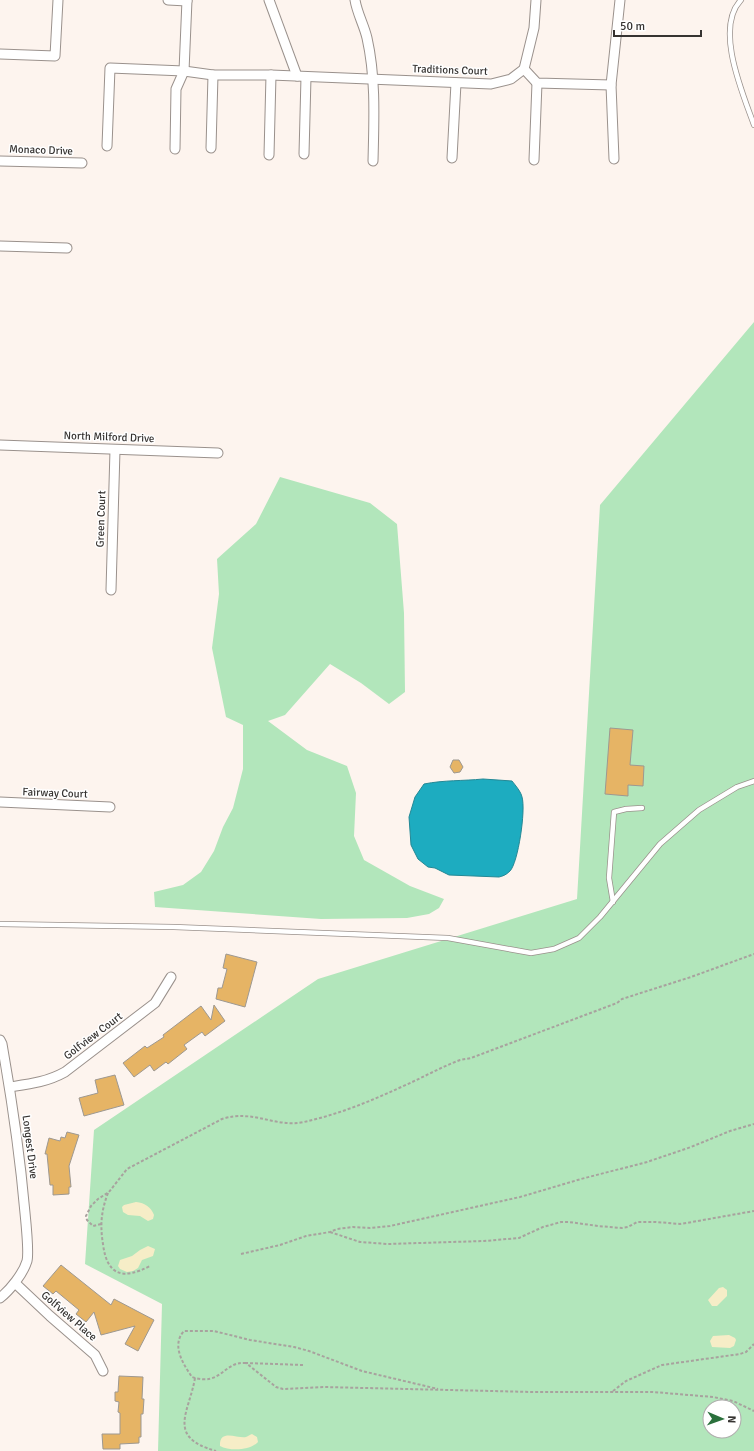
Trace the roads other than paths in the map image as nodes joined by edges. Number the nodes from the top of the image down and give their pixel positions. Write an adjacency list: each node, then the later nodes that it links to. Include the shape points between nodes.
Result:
1 (58, 0): 9 (street, via 55,56)
2 (168, 0): 8 (street)
3 (269, 0): 14 (street)
4 (355, 0): 15 (street, via 367,38)
5 (536, 0): 10 (street, via 534,28)
6 (620, 0): 18 (street)
7 (741, 0): 19 (lane, via 735,6 730,29 733,66)
8 (187, 1): 11 (street)
9 (0, 54)
10 (524, 69): 16 (street, Traditions Court, via 511,79 491,84); 17 (street)
11 (184, 71): 12 (street, Traditions Court); 20 (street, Traditions Court, via 110,68); 22 (street, via 176,89)
12 (213, 75): 13 (street, Traditions Court); 21 (street)
13 (271, 75): 14 (street, Traditions Court); 24 (street)
14 (302, 76): 15 (street, Traditions Court); 23 (street)
15 (372, 80): 16 (street, Traditions Court); 29 (street)
16 (456, 83): 25 (street)
17 (537, 83): 18 (street); 27 (street)
18 (611, 85): 26 (street)
19 (754, 126)
20 (107, 146)
21 (211, 148)
22 (175, 149)
23 (304, 154)
24 (269, 155)
25 (452, 158)
26 (614, 158)
27 (534, 160)
28 (0, 161): 30 (street, Monaco Drive)
29 (373, 161)
30 (82, 163)
31 (0, 246): 32 (street)
32 (66, 248)
33 (0, 445): 34 (street, North Milford Drive)
34 (115, 450): 35 (street, North Milford Drive); 36 (street, Green Court)
35 (218, 453)
36 (111, 590)
37 (754, 781): 41 (lane, via 737,787 699,810 660,844)
38 (0, 802): 39 (street, Fairway Court)
39 (110, 807)
40 (642, 808): 41 (lane, via 614,812 609,878)
41 (613, 902): 42 (lane, via 578,938 554,949 531,953 448,938 174,927)
42 (0, 924)
43 (171, 977): 45 (street, Golfview Court, via 155,1004 65,1072 43,1082)
44 (0, 1040): 45 (street, Longest Drive)
45 (10, 1088): 46 (street, Longest Drive, via 21,1164 27,1261)
46 (15, 1283): 47 (street, Longest Drive); 48 (street, Golfview Place, via 95,1355)
47 (0, 1298)
48 (103, 1371)

